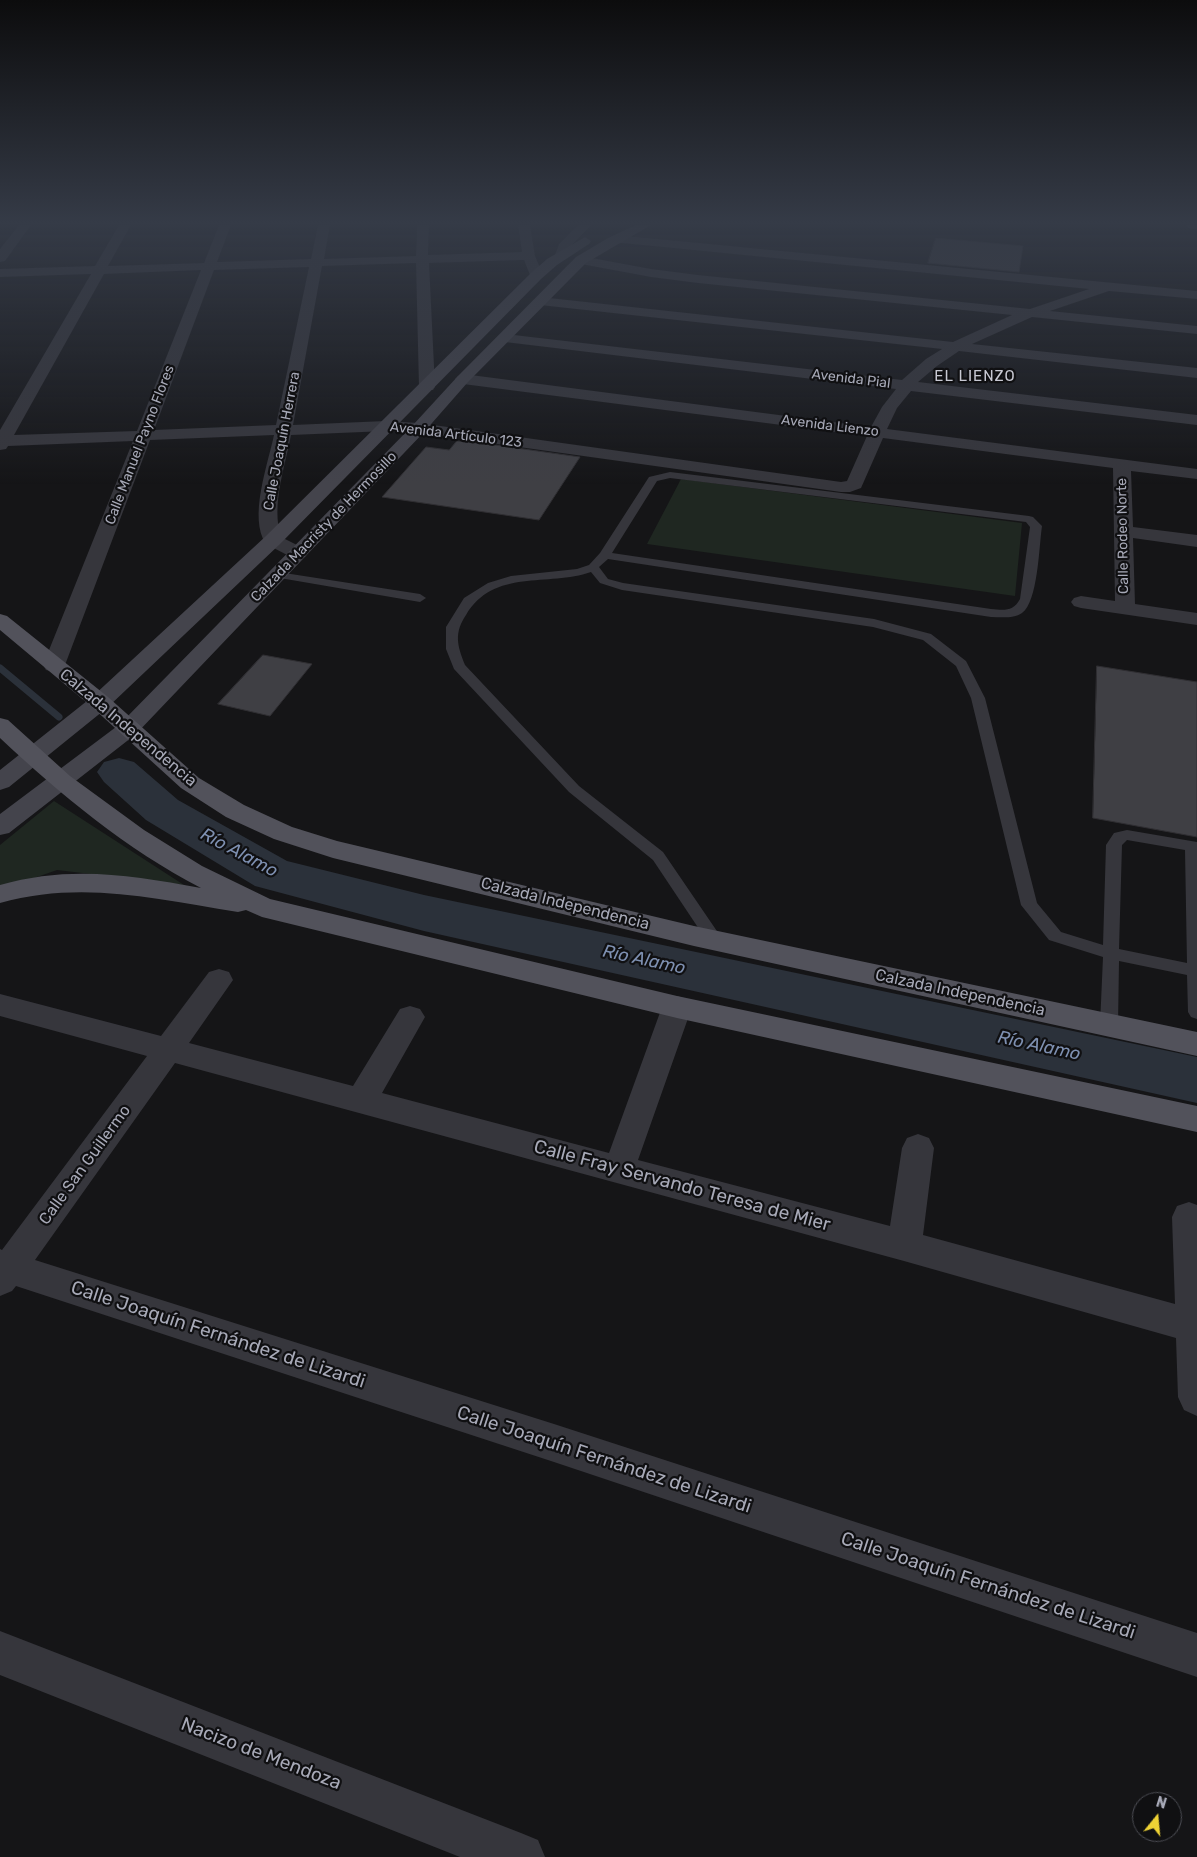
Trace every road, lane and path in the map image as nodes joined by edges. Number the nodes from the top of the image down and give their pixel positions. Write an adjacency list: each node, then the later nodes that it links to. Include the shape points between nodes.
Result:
1 (75, 312): 24 (street)
2 (192, 312): 23 (street, Calle Manuel Payno Flores)
3 (307, 312): 21 (street, Calle Joaquín Herrera)
4 (424, 312): 17 (street)
5 (501, 312): 17 (main road, Calzada Macristy de Hermosillo)
6 (529, 312): 12 (main road, Calzada Macristy de Hermosillo)
7 (645, 312): 13 (street)
8 (1020, 312): 10 (street)
9 (1038, 312): 10 (street)
10 (1034, 313): 11 (street); 13 (street)
11 (1197, 330)
12 (505, 338): 15 (main road, Calzada Macristy de Hermosillo); 16 (street, Avenida Pial)
13 (955, 346): 14 (street); 16 (street)
14 (1197, 373)
15 (463, 379): 20 (main road, Calzada Macristy de Hermosillo); 22 (street, Avenida Lienzo)
16 (907, 385): 18 (street, Avenida Pial); 22 (street, via 890,408)
17 (427, 387): 19 (main road, Calzada Macristy de Hermosillo)
18 (1197, 420)
19 (386, 426): 20 (street, Avenida Artículo 123); 21 (street, Avenida Artículo 123); 29 (main road, Calzada Macristy de Hermosillo)
20 (419, 428): 27 (street, Avenida Artículo 123); 31 (main road, Calzada Macristy de Hermosillo)
21 (284, 430): 23 (street, Avenida Artículo 123); 29 (street, Calle Joaquín Herrera, via 268,508 268,525)
22 (879, 432): 25 (street, Avenida Lienzo); 27 (street, via 855,484)
23 (144, 436): 24 (street, Avenida Artículo 123); 40 (street, Calle Manuel Payno Flores)
24 (1, 442)
25 (1122, 465): 26 (street, Avenida Lienzo); 28 (street, Calle Rodeo Norte)
26 (1197, 474)
27 (844, 490): 32 (lane, via 678,474 658,477 640,497); 32 (lane, via 1032,521 1036,526 1022,609 1014,613 992,613)
28 (1123, 531): 30 (street); 37 (street, Calle Rodeo Norte)
29 (273, 540): 31 (street); 41 (main road, Calzada Macristy de Hermosillo)
30 (1197, 541)
31 (298, 553): 34 (main road, Calzada Macristy de Hermosillo)
32 (605, 555): 33 (lane)
33 (593, 567): 51 (lane, via 579,572 515,578 492,585 468,601 452,627 452,649 459,666 574,789 658,856); 52 (lane, via 604,581 622,586 874,622 927,637 961,664 978,698 1029,905 1055,936)
34 (278, 575): 35 (lane); 43 (main road, Calzada Macristy de Hermosillo)
35 (420, 598)
36 (1081, 602): 37 (street)
37 (1125, 608): 38 (street)
38 (1197, 619)
39 (0, 620): 40 (main road, Calzada Independencia)
40 (54, 665): 41 (main road, Calzada Independencia)
41 (100, 702): 43 (main road, Calzada Independencia); 44 (main road, Calzada Macristy de Hermosillo)
42 (0, 725): 44 (main road)
43 (128, 729): 45 (main road, Calzada Macristy de Hermosillo); 51 (main road, Calzada Independencia, via 190,783 235,811 283,833 333,849)
44 (33, 757): 45 (main road); 46 (main road, Calzada Macristy de Hermosillo)
45 (61, 781): 47 (main road, Calzada Macristy de Hermosillo); 50 (main road, via 135,836 193,872)
46 (0, 782)
47 (0, 827)
48 (1194, 846): 52 (lane, via 1136,836 1119,837 1114,845); 53 (lane)
49 (0, 894): 50 (main road, via 57,882 93,882)
50 (262, 907): 56 (main road)
51 (715, 940): 59 (main road, Calzada Independencia)
52 (1111, 954): 53 (lane); 59 (lane)
53 (1196, 971): 57 (lane)
54 (219, 980): 61 (street, Calle San Guillermo)
55 (0, 1005): 61 (street, Calle Fray Servando Teresa de Mier)
56 (677, 1007): 63 (main road); 65 (street)
57 (1197, 1012)
58 (410, 1017): 62 (street)
59 (1109, 1025): 60 (main road, Calzada Independencia)
60 (1197, 1044)
61 (170, 1050): 62 (street, Calle Fray Servando Teresa de Mier); 68 (street, Calle San Guillermo)
62 (361, 1101): 65 (street, Calle Fray Servando Teresa de Mier)
63 (1197, 1119)
64 (918, 1148): 67 (street)
65 (619, 1169): 67 (street, Calle Fray Servando Teresa de Mier)
66 (1189, 1217): 69 (street)
67 (904, 1245): 69 (street, Calle Fray Servando Teresa de Mier)
68 (3, 1271): 72 (street, Calle Joaquín Fernández de Lizardi, via 564,1446)
69 (1193, 1326): 70 (street)
70 (1197, 1397)
71 (0, 1653): 73 (street, Nacizo de Mendoza)
72 (1197, 1655)
73 (521, 1857)

